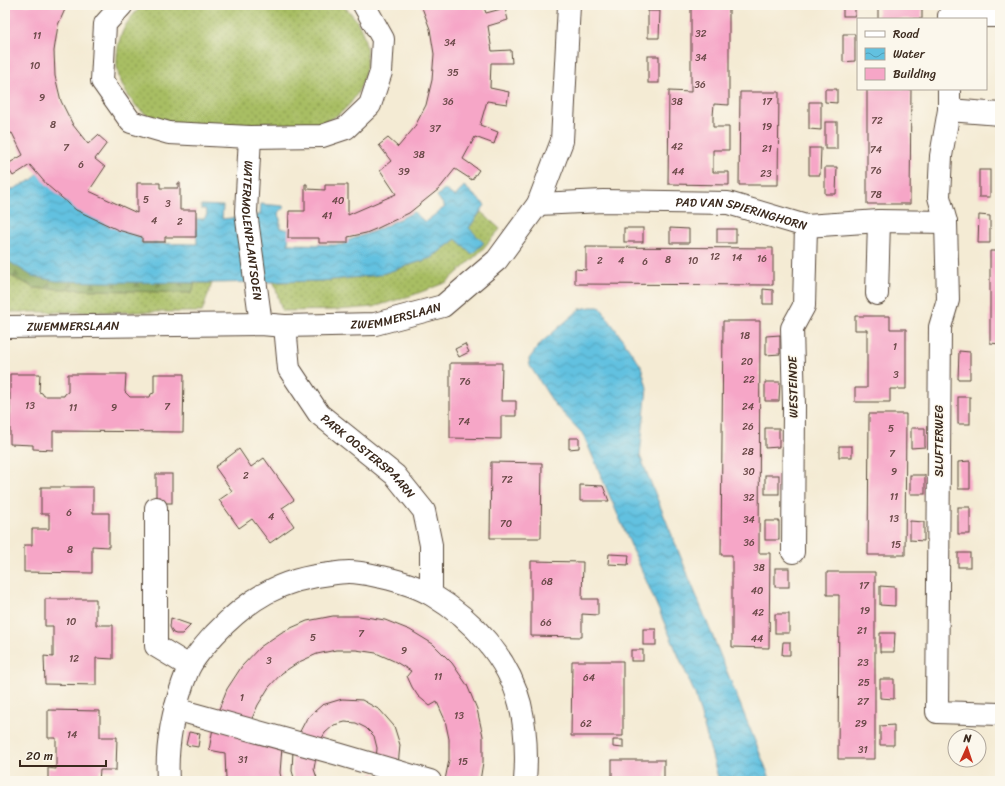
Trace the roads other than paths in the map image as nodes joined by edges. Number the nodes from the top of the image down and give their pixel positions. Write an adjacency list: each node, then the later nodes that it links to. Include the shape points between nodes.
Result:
1 (122, 5): 8 (street, via 105,24 102,81 132,122 169,133)
2 (364, 5): 8 (street, via 382,39 381,72 370,105 346,128 322,136)
3 (569, 5): 9 (street, ZWEMMERSLAAN, via 562,141)
4 (1000, 16): 5 (street)
5 (949, 18)
6 (949, 99): 7 (street, SLUFTERWEG); 11 (street, SLUFTERWEG, via 941,156 939,197)
7 (1000, 114)
8 (250, 136): 14 (street, WATERMOLENPLANTSOEN, via 246,212)
9 (538, 204): 12 (street, PAD VAN SPIERINGHORN, via 728,203); 15 (street, ZWEMMERSLAAN, via 497,260 443,306 376,324)
10 (879, 221): 11 (street, PAD VAN SPIERINGHORN); 12 (street, PAD VAN SPIERINGHORN); 13 (street)
11 (946, 222): 22 (street, SLUFTERWEG, via 948,300 940,327 937,712)
12 (806, 226): 18 (street, WESTEINDE, via 804,306 792,328)
13 (877, 294)
14 (261, 324): 15 (street, ZWEMMERSLAAN); 16 (street, ZWEMMERSLAAN)
15 (285, 326): 19 (street, PARK OOSTERSPAARN, via 289,369 319,414 395,475 424,511 431,545)
16 (5, 327)
17 (156, 508): 20 (street, via 156,646)
18 (793, 552)
19 (431, 594): 20 (street, via 401,582 369,574 349,572 292,580 258,597 229,620 207,642); 25 (street, via 468,621 494,650 510,677 520,703 526,739)
20 (190, 666): 21 (street)
21 (175, 709): 23 (street, via 169,736); 24 (street)
22 (1000, 714)
23 (168, 781)
24 (430, 781)
25 (525, 781)

